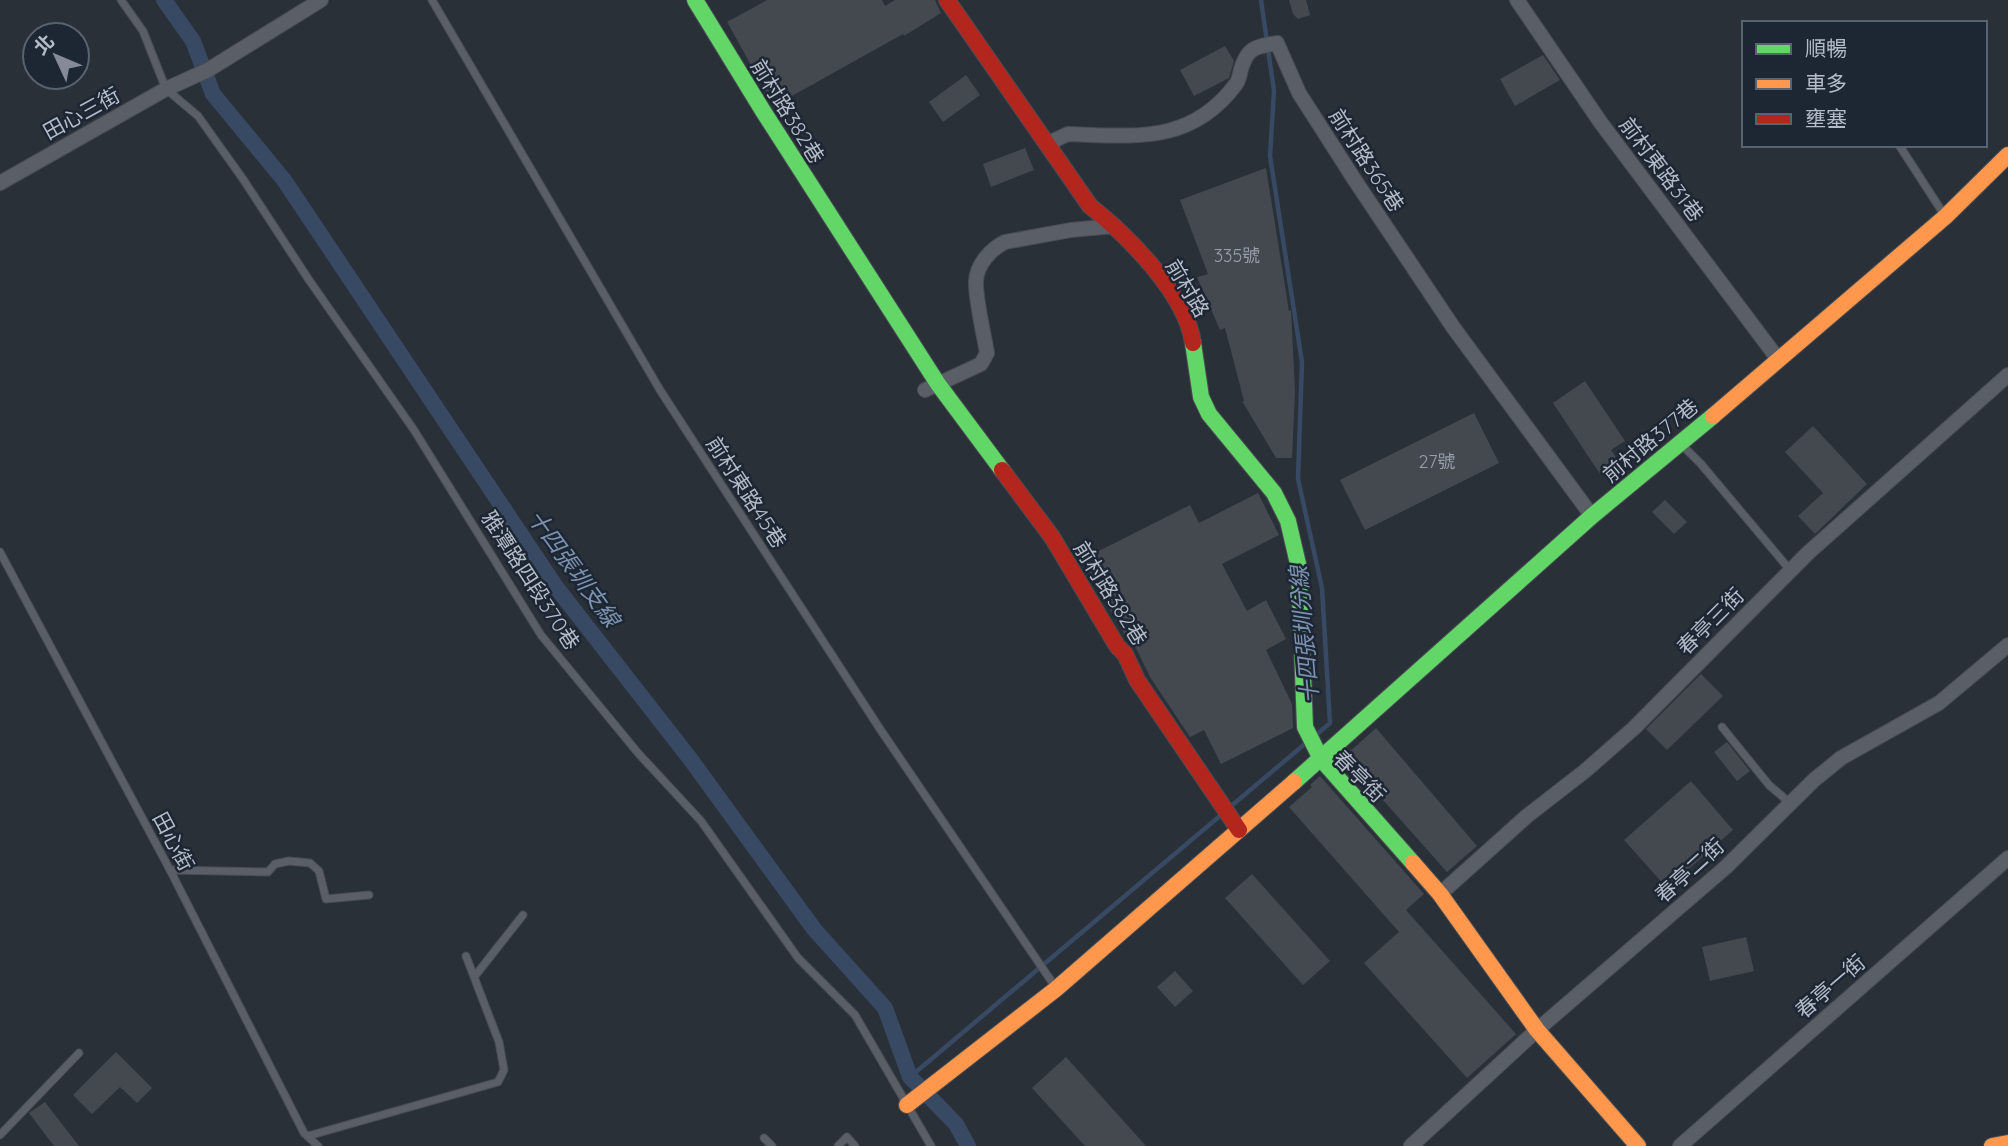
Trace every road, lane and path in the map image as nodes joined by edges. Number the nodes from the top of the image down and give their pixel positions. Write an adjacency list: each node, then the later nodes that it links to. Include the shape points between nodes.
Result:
1 (121, 0): 7 (lane, via 143,31)
2 (321, 0): 7 (street, 田心三街, via 208,71)
3 (432, 0): 33 (lane, 前村東路45巷, via 660,390)
4 (695, 0): 16 (street, 前村路382巷)
5 (947, 0): 9 (street, 前村路)
6 (1517, 0): 14 (street, 前村東路31巷, via 1601,123)
7 (166, 89): 11 (street, 田心三街); 36 (lane, 雅潭路四段370巷, via 198,116 243,180 414,430 541,635 701,821 798,958 855,1014)
8 (1900, 147): 12 (lane)
9 (1050, 148): 13 (street, 前村路, via 1090,206); 18 (street, 前村路365巷, via 1068,134 1160,135 1183,127 1212,109 1237,83 1245,56 1255,47 1277,43 1299,93 1361,190)
10 (2008, 155): 12 (street, 前村路377巷)
11 (0, 183)
12 (1945, 217): 14 (street, 前村路377巷)
13 (1115, 226): 16 (street, via 997,246 983,261 976,280 987,353 981,364); 23 (street, 前村路, via 1158,273 1191,327 1201,397 1209,414 1274,493 1288,521 1299,568 1305,727)
14 (1778, 359): 17 (street, 前村路377巷)
15 (2008, 376): 20 (street, 春亭三街)
16 (931, 387): 25 (street, 前村路382巷, via 1052,537 1137,680)
17 (1681, 443): 18 (street, 前村路377巷); 20 (lane)
18 (1592, 516): 23 (street, 前村路377巷)
19 (0, 552): 27 (lane, 田心街)
20 (1790, 571): 28 (street, 春亭三街, via 1634,727)
21 (2008, 645): 24 (street, 春亭二街, via 1939,703 1841,758)
22 (1722, 727): 24 (lane, via 1769,785)
23 (1321, 759): 25 (street, 春亭街); 28 (street, 春亭街)
24 (1790, 803): 34 (street, 春亭二街, via 1726,867)
25 (1239, 830): 33 (street, 春亭街)
26 (2008, 858): 48 (street, 春亭一街)
27 (170, 870): 29 (lane, via 268,872 275,864 289,861 310,863 319,871 326,899); 38 (lane, 田心街)
28 (1440, 894): 34 (street, 春亭街)
29 (369, 895)
30 (523, 915): 32 (lane)
31 (466, 956): 32 (lane)
32 (475, 976): 38 (lane, via 499,1042 504,1070 498,1082)
33 (1056, 989): 36 (street, 春亭街)
34 (1537, 1030): 46 (street, 春亭二街); 47 (street, 春亭街)
35 (79, 1053): 37 (lane)
36 (919, 1096): 45 (lane, 雅潭路四段370巷)
37 (0, 1135)
38 (308, 1136): 41 (lane, 田心街)
39 (764, 1139): 42 (lane)
40 (2008, 1143): 49 (street)
41 (318, 1146)
42 (772, 1146)
43 (838, 1146): 44 (lane, via 847,1137)
44 (855, 1146)
45 (931, 1146)
46 (1411, 1146)
47 (1638, 1146)
48 (1680, 1146)
49 (1992, 1146)

